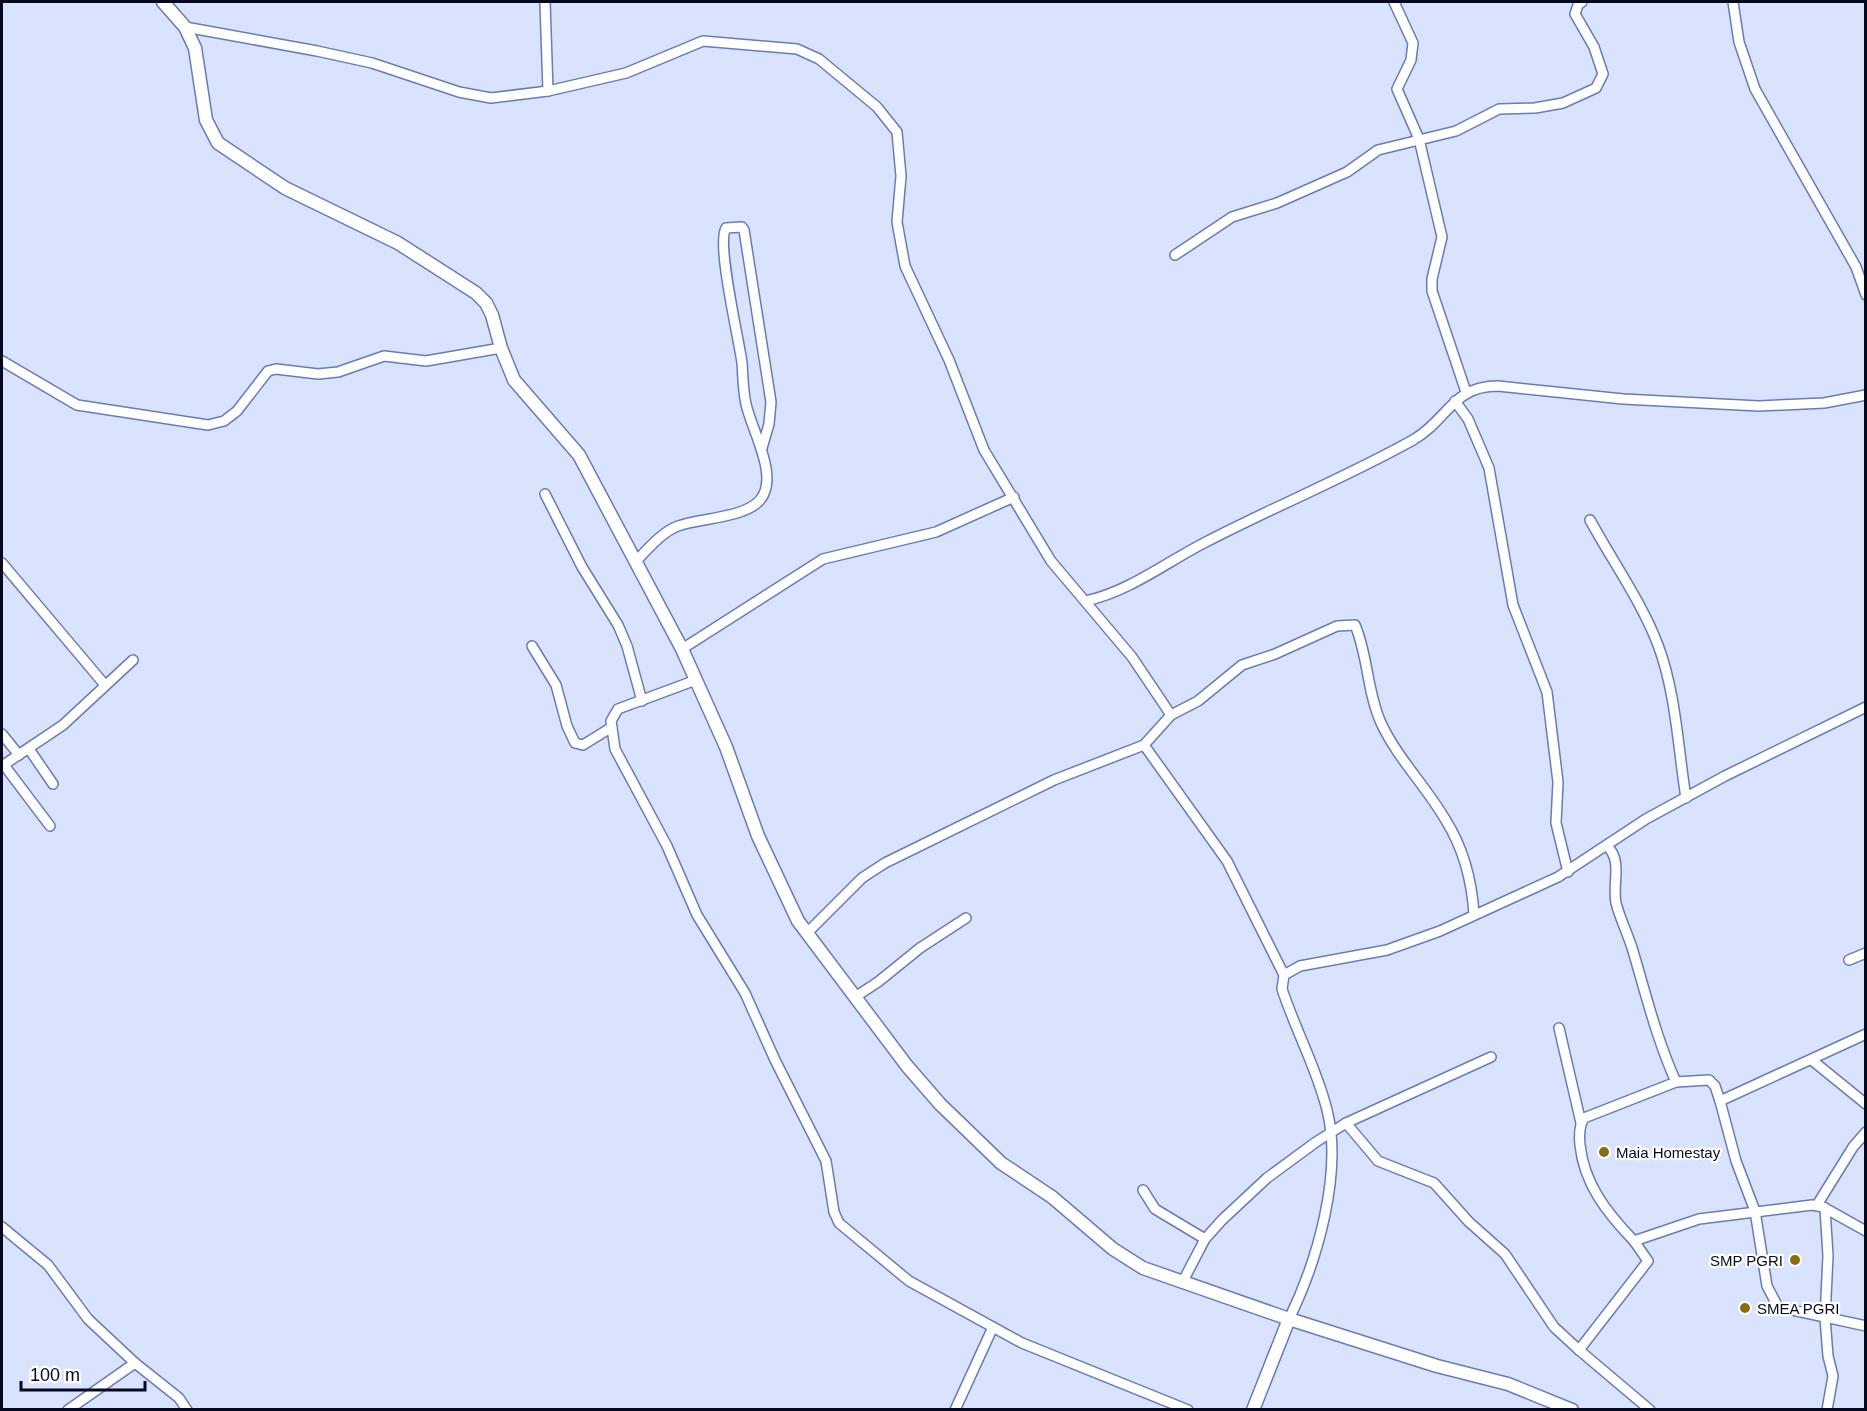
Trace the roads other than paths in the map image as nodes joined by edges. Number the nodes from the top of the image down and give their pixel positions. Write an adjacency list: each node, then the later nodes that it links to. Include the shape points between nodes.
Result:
1 (163, 2): 6 (street)
2 (544, 2): 7 (street)
3 (1394, 2): 8 (street, via 1413,44 1411,60 1397,89)
4 (1582, 2): 8 (street, via 1575,14 1604,74 1596,88 1549,106 1499,109 1462,128)
5 (1733, 2): 10 (street, via 1739,42 1755,88 1856,267)
6 (185, 27): 7 (street, via 361,61 491,98); 11 (street, via 199,63 206,120 218,142 285,188 398,243 476,293 492,315)
7 (548, 91): 18 (street, via 626,73 703,41 728,41 797,49 819,59 861,93 897,132 901,176 897,222 905,266 975,431)
8 (1419, 139): 9 (street, via 1378,150 1347,172 1277,203 1232,217); 13 (street, via 1442,237 1432,291)
9 (1175, 255)
10 (1866, 295)
11 (501, 348): 12 (street, via 426,361 384,356 338,372 318,374 268,371 237,411 224,421 208,425 84,407); 20 (street, via 514,380 579,455)
12 (4, 363)
13 (1467, 392): 14 (street, via 1498,386 1623,399 1759,406 1824,403); 15 (street)
14 (1866, 395)
15 (1455, 401): 22 (street, via 1415,438 1204,543 1114,594); 41 (street, via 1468,419 1489,468 1513,605 1547,692 1558,782 1556,823)
16 (762, 448): 16 (street, via 746,404 723,235 730,226 744,230 768,371 771,402); 20 (street, via 766,488 760,500 743,511 677,526)
17 (545, 494): 28 (street, via 582,567 618,625)
18 (1014, 497): 22 (street, via 1052,561); 24 (street, via 936,532 823,559)
19 (1590, 520): 38 (street, via 1634,595 1657,644 1671,692)
20 (636, 561): 24 (street)
21 (2, 562): 27 (street)
22 (1086, 601): 30 (street, via 1132,657)
23 (532, 646): 31 (street, via 556,685 575,743 583,745)
24 (682, 649): 26 (street)
25 (133, 660): 27 (street)
26 (696, 680): 28 (street); 44 (street, via 726,747 758,836)
27 (105, 685): 34 (street, via 63,725)
28 (642, 701): 31 (street, via 618,709)
29 (1866, 707): 38 (street)
30 (1171, 715): 33 (street); 42 (street, via 1198,701 1242,665 1352,623 1357,629 1380,721 1455,837 1469,871)
31 (612, 727): 71 (street, via 615,749 667,846 697,915 745,993 826,1161 836,1219 896,1273)
32 (2, 734): 35 (street)
33 (1144, 745): 44 (street, via 1054,780 885,863 862,878); 47 (street, via 1227,861)
34 (29, 749): 35 (street); 37 (street)
35 (19, 755): 36 (street)
36 (3, 765): 39 (street)
37 (53, 784)
38 (1686, 798): 40 (street, via 1634,826)
39 (50, 826)
40 (1608, 846): 41 (street); 53 (street, via 1615,855 1619,913)
41 (1568, 872): 42 (street)
42 (1474, 915): 47 (street, via 1440,932 1387,950 1319,961)
43 (966, 918): 48 (street)
44 (807, 933): 48 (street)
45 (1866, 953): 46 (street)
46 (1849, 960)
47 (1284, 975): 58 (street, via 1282,989 1326,1106)
48 (855, 997): 67 (street, via 940,1104 1001,1163 1058,1202 1113,1249 1143,1268)
49 (1559, 1028): 57 (street)
50 (1866, 1034): 52 (street)
51 (1491, 1057): 56 (street)
52 (1813, 1060): 54 (street); 55 (street)
53 (1676, 1082): 54 (street, via 1709,1080); 57 (street, via 1594,1114)
54 (1720, 1101): 62 (street)
55 (1866, 1104)
56 (1346, 1123): 58 (street); 72 (street, via 1378,1161 1427,1178 1440,1189 1511,1260 1554,1327)
57 (1581, 1123): 66 (street, via 1584,1172 1599,1199)
58 (1331, 1132): 65 (street, via 1251,1191); 69 (street, via 1326,1208 1303,1288)
59 (1866, 1132): 61 (street)
60 (1143, 1190): 65 (street, via 1155,1209)
61 (1821, 1206): 62 (street); 64 (street); 68 (street, via 1828,1256)
62 (1755, 1211): 66 (street, via 1699,1219); 68 (street, via 1763,1269 1774,1303)
63 (2, 1227): 73 (street, via 48,1264 88,1319)
64 (1866, 1231)
65 (1205, 1239): 67 (street)
66 (1634, 1241): 72 (street, via 1648,1261)
67 (1182, 1283): 69 (street)
68 (1825, 1318): 70 (street); 81 (street, via 1833,1376)
69 (1289, 1319): 78 (street); 79 (street, via 1508,1384)
70 (1866, 1326)
71 (993, 1327): 76 (street); 77 (street, via 1053,1357)
72 (1579, 1350): 80 (street)
73 (135, 1363): 74 (street); 75 (street, via 179,1398)
74 (68, 1410)
75 (186, 1410)
76 (955, 1410)
77 (1188, 1410)
78 (1252, 1410)
79 (1572, 1410)
80 (1650, 1410)
81 (1827, 1410)

